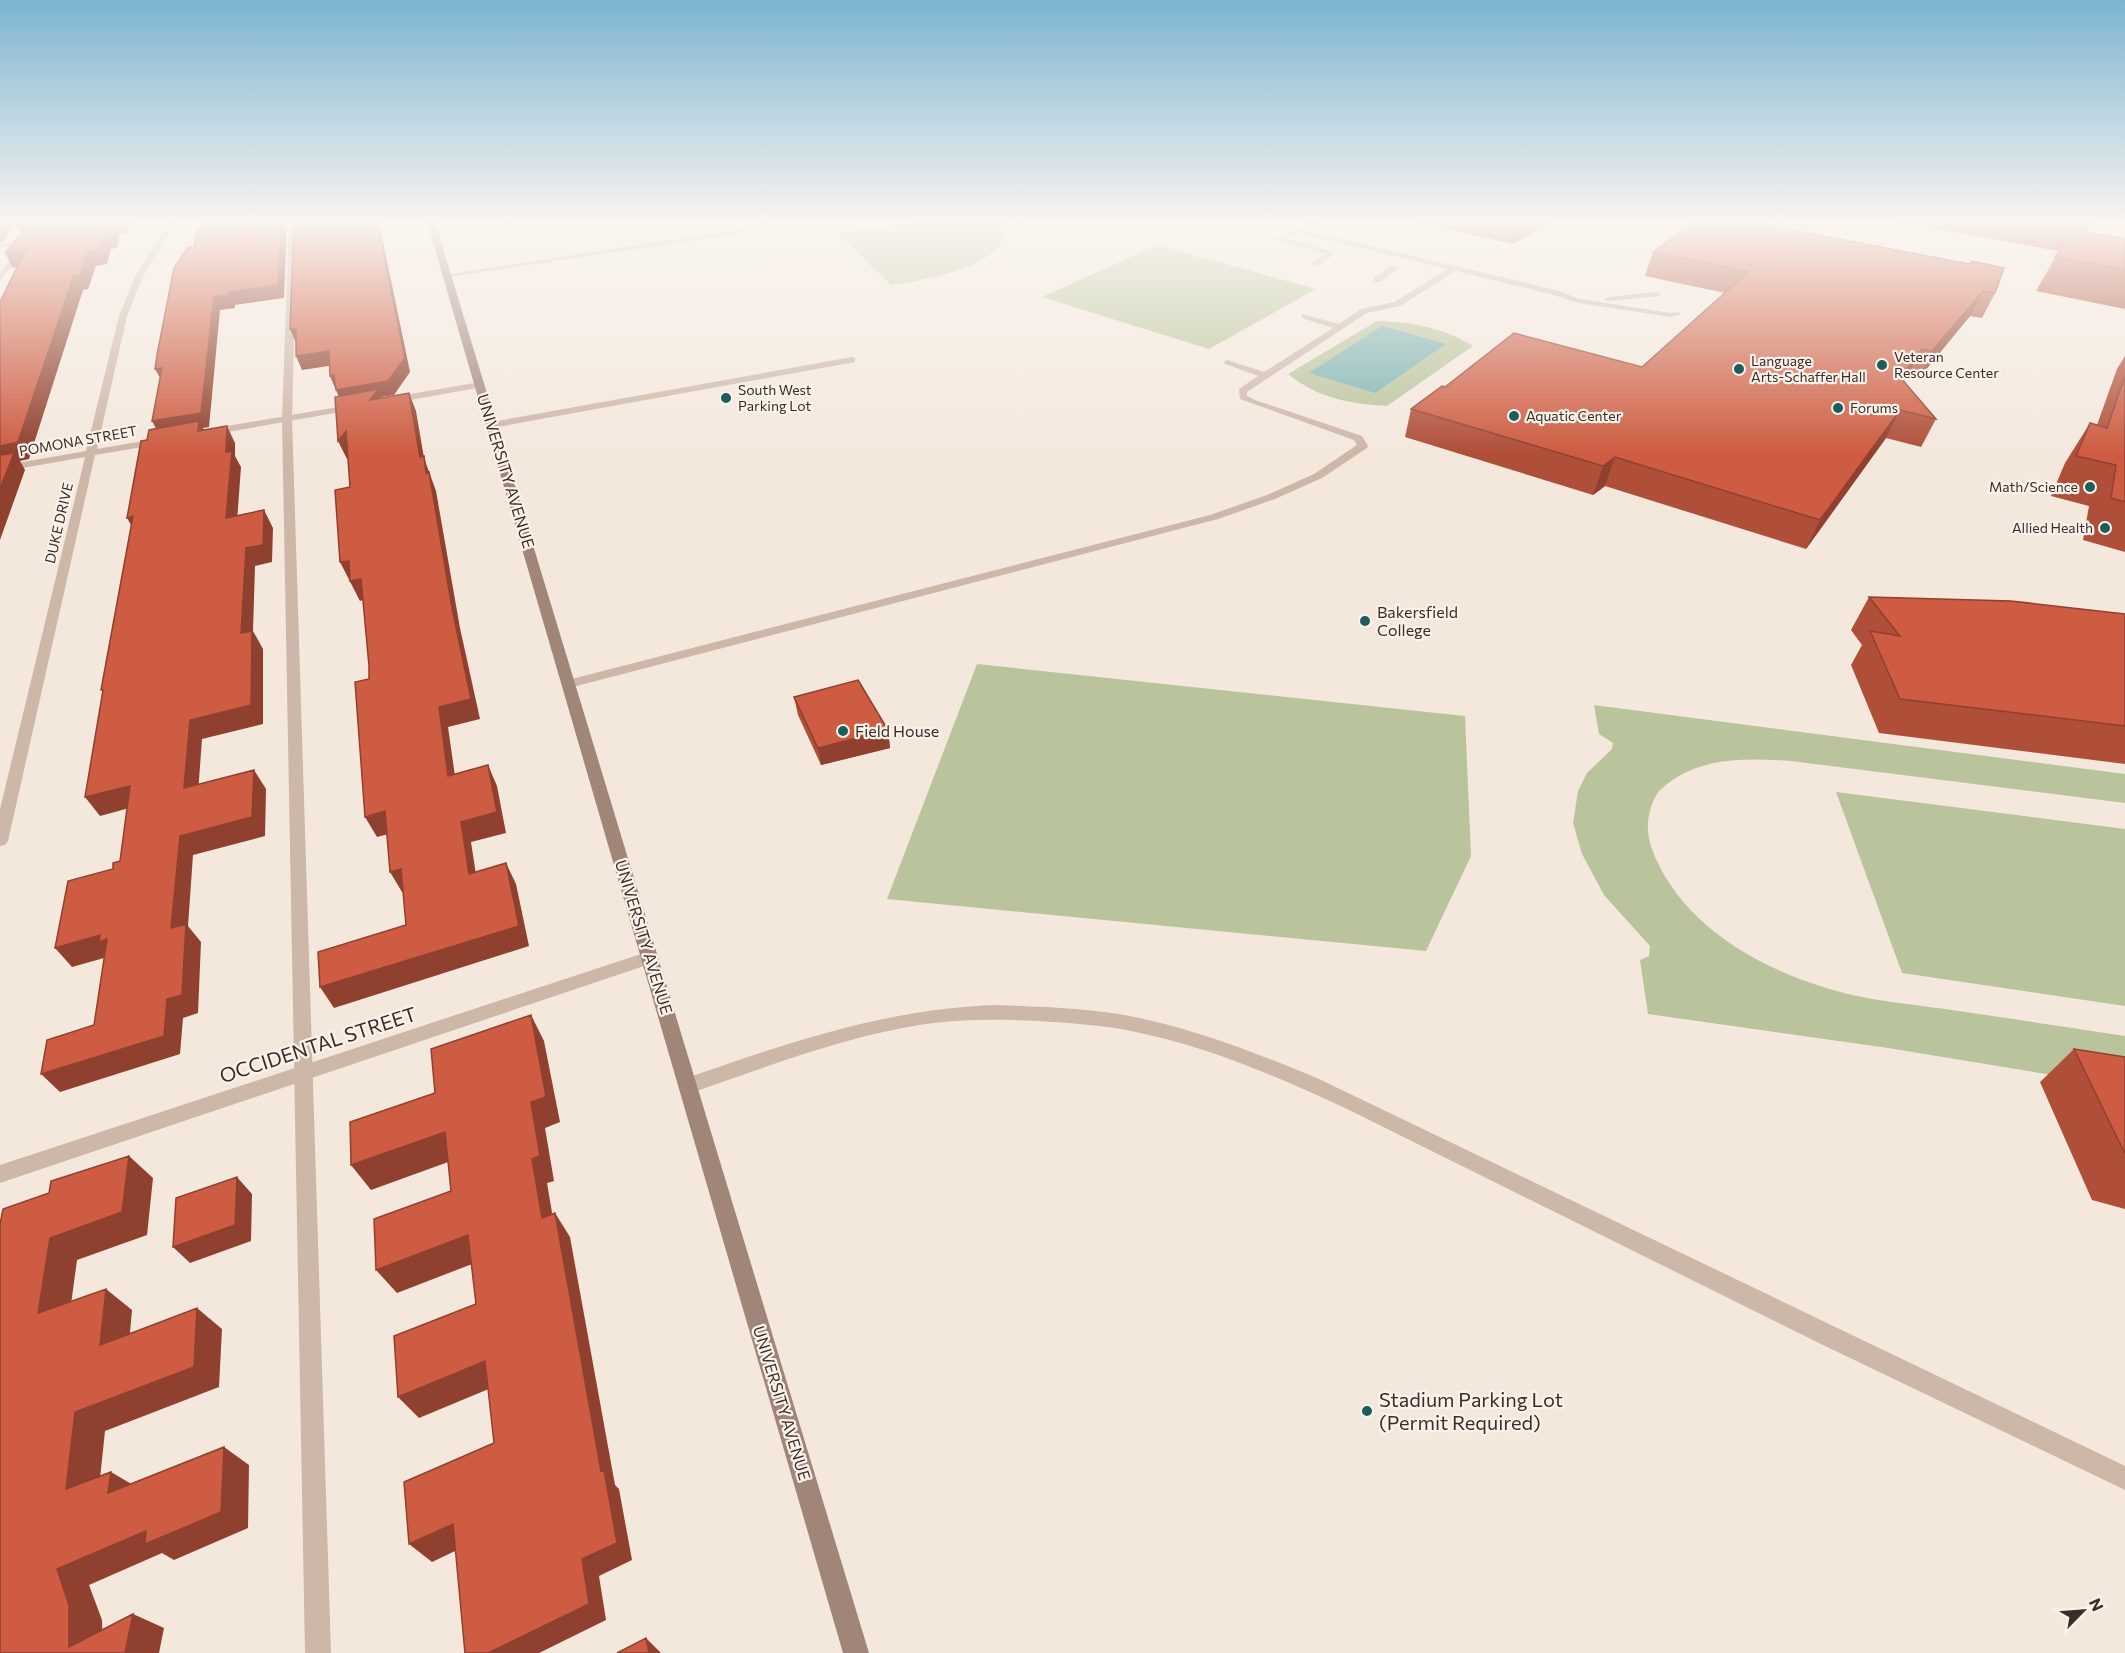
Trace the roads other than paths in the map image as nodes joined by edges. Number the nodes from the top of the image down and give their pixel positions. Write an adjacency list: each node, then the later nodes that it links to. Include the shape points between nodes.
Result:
1 (128, 299): 19 (street, DUKE DRIVE)
2 (291, 299): 15 (street)
3 (454, 299): 12 (street, UNIVERSITY AVENUE)
4 (1405, 299): 8 (street, via 1365,311)
5 (1581, 299): 6 (street)
6 (1678, 314)
7 (1305, 316): 8 (street)
8 (1340, 327): 11 (street)
9 (852, 360): 16 (street)
10 (1227, 363): 11 (street)
11 (1263, 375): 21 (street, via 1242,391 1243,397 1344,432 1358,438 1363,446 1318,476 1214,517)
12 (480, 385): 13 (street); 16 (street, UNIVERSITY AVENUE)
13 (379, 403)
14 (368, 405): 15 (street)
15 (287, 419): 17 (street); 24 (street)
16 (492, 425): 21 (street, UNIVERSITY AVENUE)
17 (195, 435)
18 (172, 439): 19 (street, POMONA STREET)
19 (91, 453): 20 (street, POMONA STREET); 22 (street, DUKE DRIVE)
20 (0, 469)
21 (569, 684): 23 (street, UNIVERSITY AVENUE)
22 (0, 841)
23 (650, 957): 24 (street, OCCIDENTAL STREET); 25 (street, UNIVERSITY AVENUE)
24 (302, 1074): 26 (street, OCCIDENTAL STREET); 28 (street)
25 (688, 1086): 27 (street, via 858,1031 924,1018 993,1012 1098,1020 1147,1027 1203,1042 1288,1074 1418,1134); 29 (street, UNIVERSITY AVENUE)
26 (0, 1174)
27 (2125, 1478)
28 (318, 1653)
29 (856, 1653)

